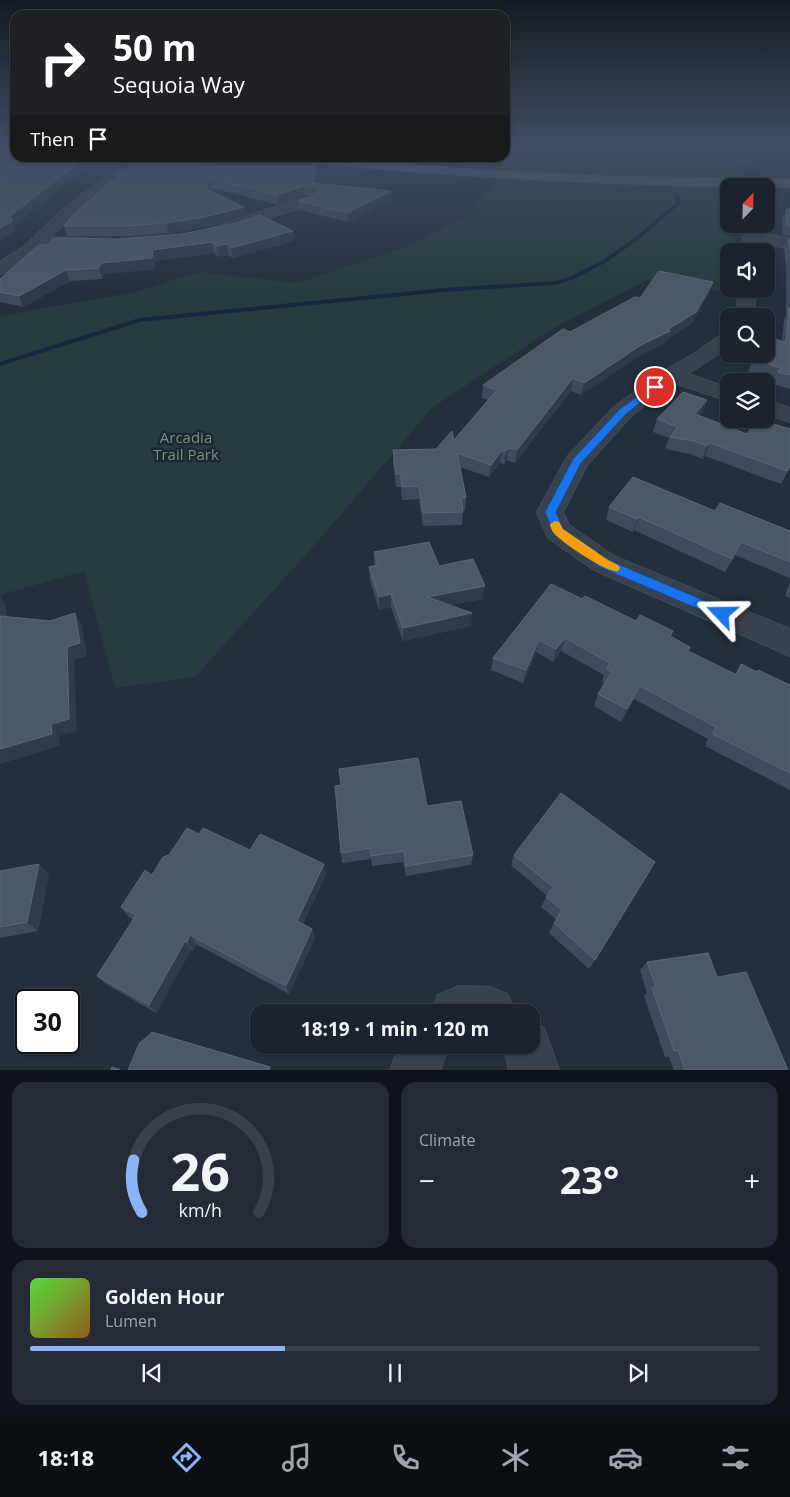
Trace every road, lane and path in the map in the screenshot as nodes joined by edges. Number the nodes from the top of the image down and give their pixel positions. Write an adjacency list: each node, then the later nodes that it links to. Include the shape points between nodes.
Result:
1 (89, 193): 4 (street)
2 (310, 200): 3 (street)
3 (213, 232)
4 (38, 241): 5 (street); 8 (street)
5 (100, 243)
6 (775, 243): 7 (street)
7 (790, 243)
8 (0, 269)
9 (720, 344): 10 (street)
10 (671, 375): 11 (street); 14 (street, via 624,411 576,462 550,512 558,531 604,564)
11 (720, 392)
12 (775, 410): 13 (street)
13 (790, 415)
14 (790, 643)
15 (422, 1054): 17 (street)
16 (530, 1054): 18 (street)
17 (415, 1070)
18 (534, 1070)

